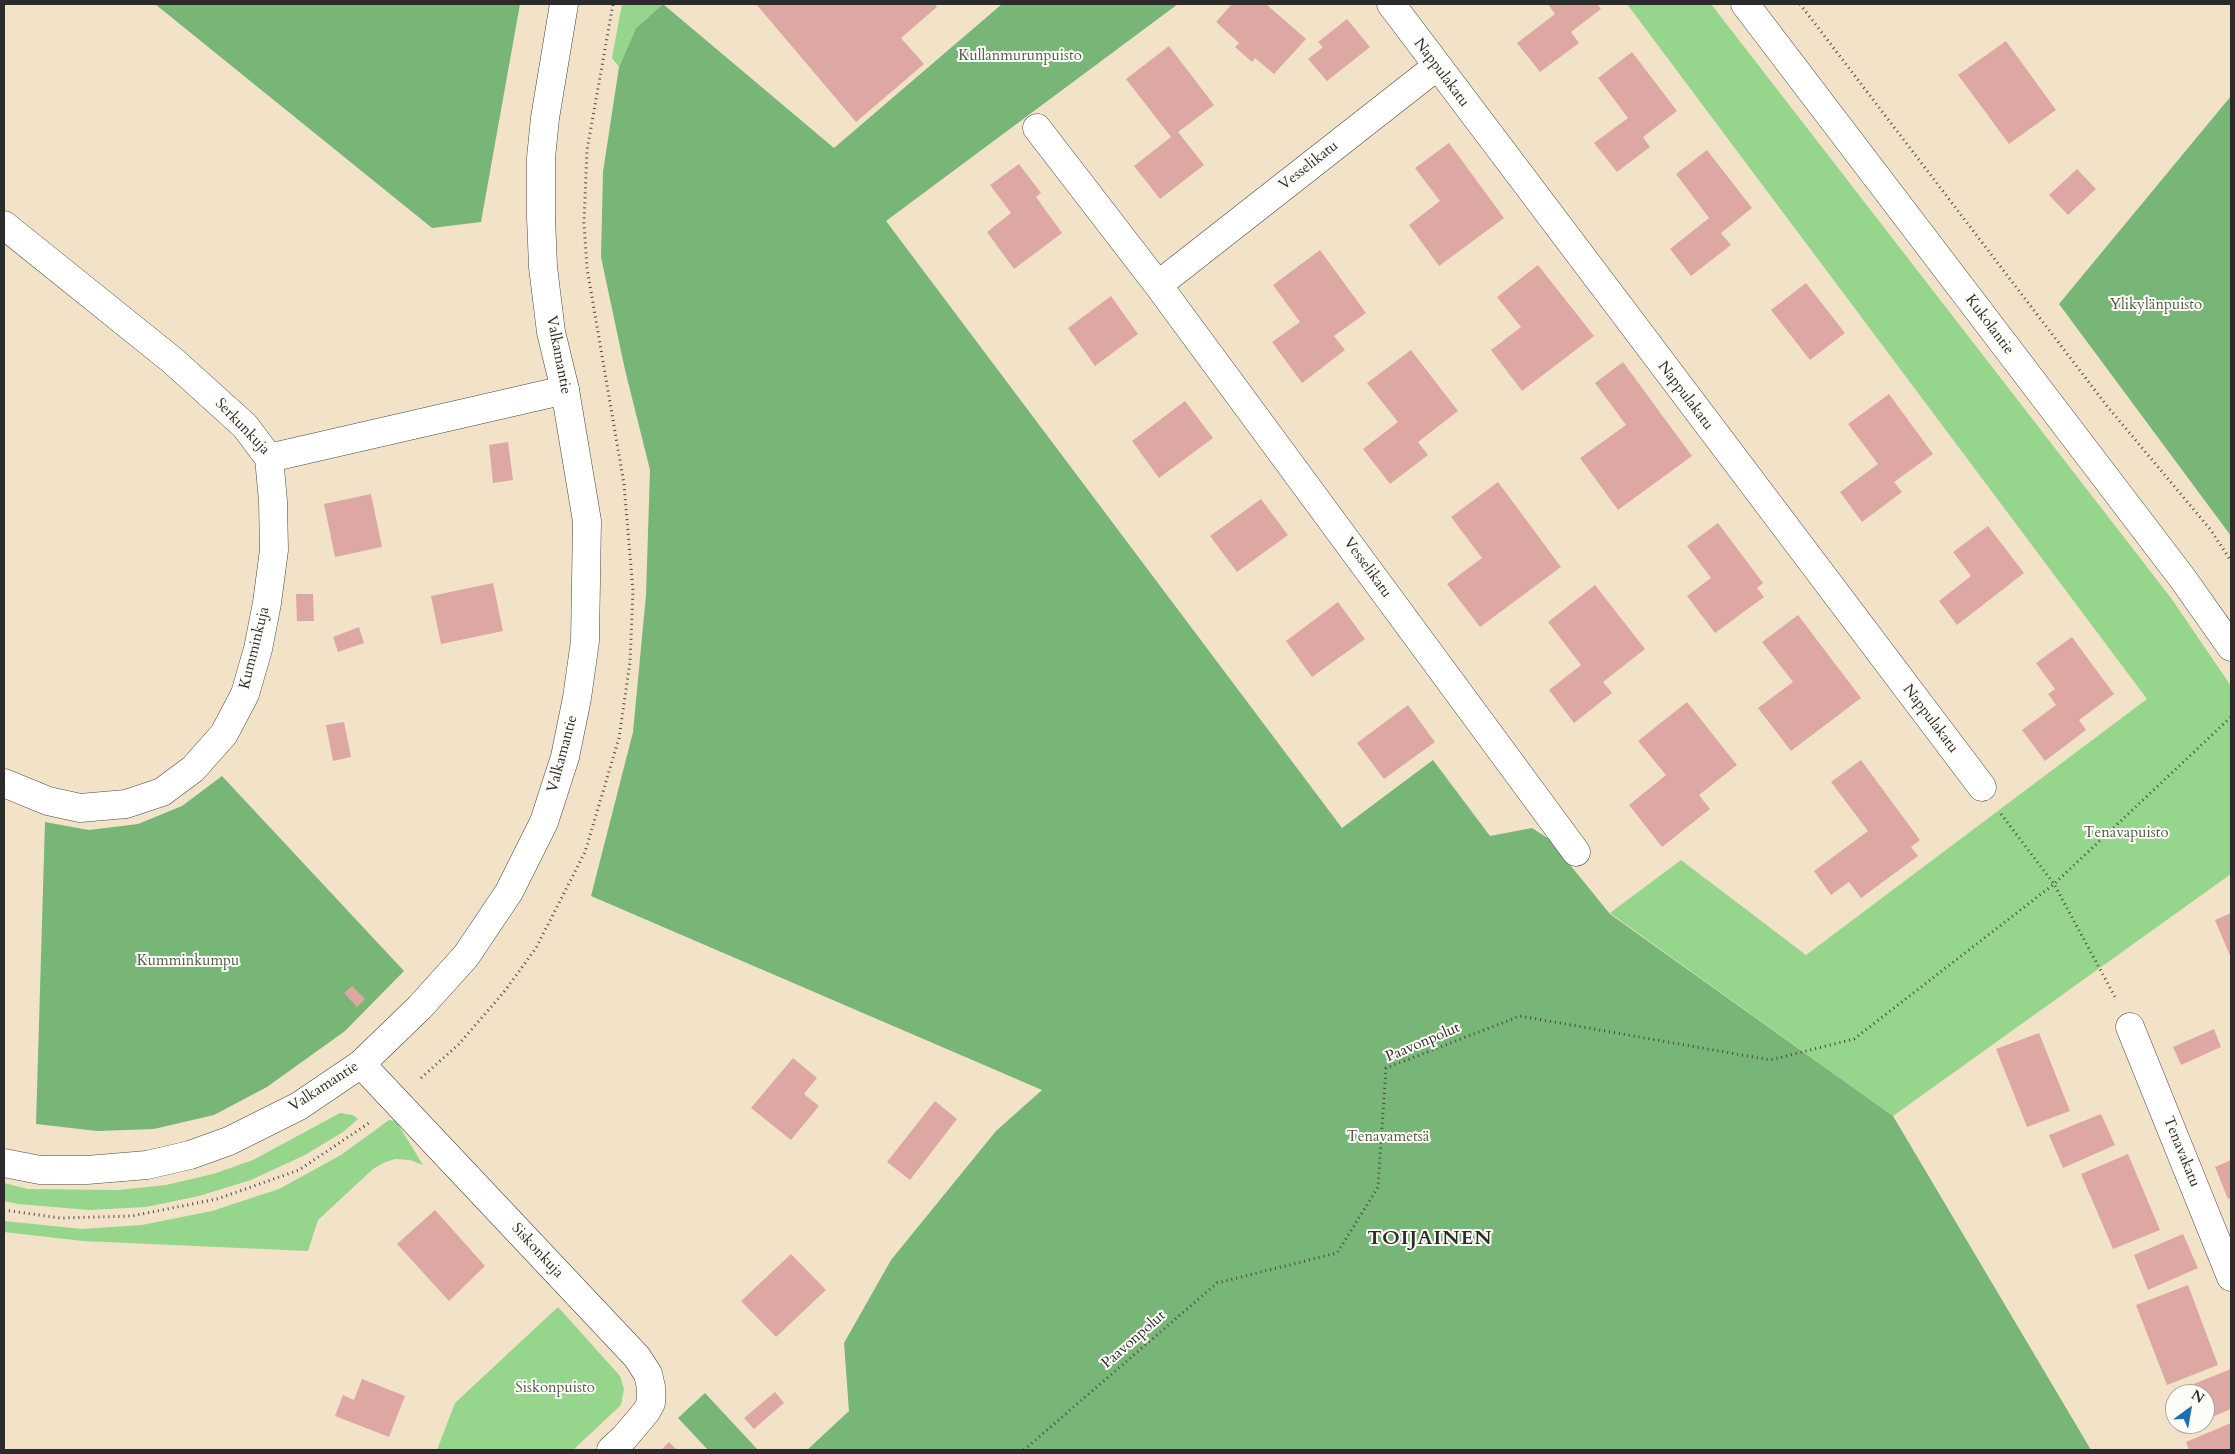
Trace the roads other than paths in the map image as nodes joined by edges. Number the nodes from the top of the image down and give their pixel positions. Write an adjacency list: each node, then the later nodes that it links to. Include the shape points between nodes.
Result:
1 (564, 4): 8 (street, Valkamantie, via 541,158 543,267 551,332)
2 (1391, 4): 4 (street, Nappulakatu)
3 (1745, 4): 10 (street, Kukolantie, via 2177,571)
4 (1436, 66): 7 (street, Vesselikatu); 12 (street, Nappulakatu)
5 (1037, 128): 7 (street, Vesselikatu)
6 (4, 225): 9 (street, Serkunkuja, via 172,360 245,426)
7 (1158, 285): 13 (street, Vesselikatu)
8 (565, 390): 9 (street, Serkunkuja); 15 (street, Valkamantie, via 587,521 585,641 565,757 544,822 509,892 466,956 420,1007)
9 (269, 458): 11 (street, Kumminkuja, via 274,501 274,550 267,603 245,694 224,734 193,769 162,792 126,804 80,808 48,801)
10 (2231, 647)
11 (4, 783)
12 (1982, 787)
13 (1576, 852)
14 (2130, 1027): 17 (street, Tenavakatu)
15 (361, 1064): 16 (street, Valkamantie, via 299,1106 229,1141 190,1155 147,1165 87,1170 40,1170); 18 (street, Siskonkuja, via 637,1357 648,1374 651,1403)
16 (4, 1163)
17 (2231, 1277)
18 (611, 1450)

